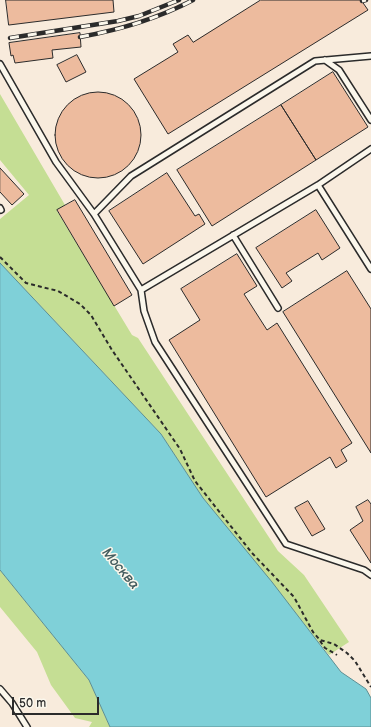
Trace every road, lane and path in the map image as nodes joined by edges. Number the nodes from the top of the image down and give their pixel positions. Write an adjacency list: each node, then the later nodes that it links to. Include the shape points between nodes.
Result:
1 (371, 56): 2 (lane)
2 (325, 60): 4 (lane, via 339,70); 7 (lane, via 315,61 131,176)
3 (0, 64): 7 (lane, via 56,162)
4 (371, 120)
5 (371, 149): 6 (lane)
6 (318, 185): 8 (lane); 10 (lane)
7 (94, 214): 11 (lane)
8 (233, 235): 11 (lane); 12 (lane)
9 (0, 257): 14 (path, via 26,283 58,291 80,304 91,315 180,449 195,481 252,553 294,597)
10 (371, 269)
11 (141, 290): 13 (lane, via 144,311 155,342 286,544 364,570)
12 (278, 308)
13 (371, 575)
14 (320, 640): 15 (path, via 325,648); 16 (path, via 334,644 347,653)
15 (337, 655)
16 (371, 687)
17 (0, 689): 18 (lane)
18 (28, 727)

